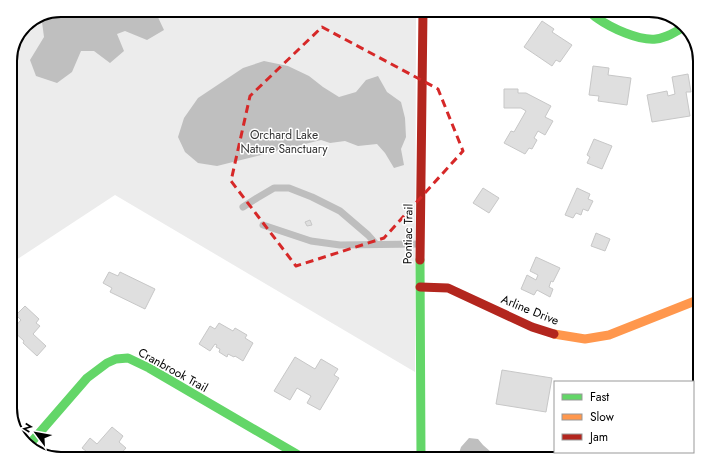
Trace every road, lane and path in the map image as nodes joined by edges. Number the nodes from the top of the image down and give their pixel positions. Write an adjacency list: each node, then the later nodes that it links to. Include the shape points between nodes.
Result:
1 (423, 17): 7 (street, Pontiac Trail)
2 (596, 17): 3 (street, via 620,31 639,38 656,39)
3 (679, 29)
4 (243, 208): 6 (lane, via 274,188 288,188 312,196 340,211)
5 (263, 225): 6 (lane, via 311,241 340,245)
6 (376, 244): 7 (lane)
7 (420, 244): 8 (street, Pontiac Trail)
8 (420, 287): 9 (street, Arline Drive, via 448,288 550,334 586,339 609,335); 12 (street, Pontiac Trail)
9 (693, 301)
10 (32, 441): 11 (street, Cranbrook Trail, via 87,378 106,363 128,358)
11 (292, 452)
12 (421, 452)

